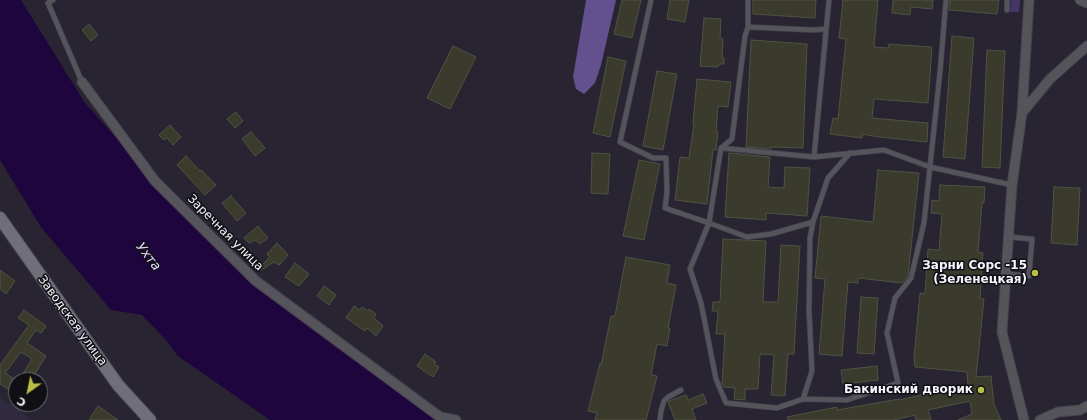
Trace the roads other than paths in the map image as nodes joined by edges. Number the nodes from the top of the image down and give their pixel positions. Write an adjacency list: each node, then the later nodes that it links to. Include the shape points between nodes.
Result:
1 (53, 0): 14 (lane, Заречная улица, via 48,3)
2 (651, 0): 23 (lane, via 620,142 654,158 666,158 665,208)
3 (748, 0): 11 (lane)
4 (829, 0): 12 (lane)
5 (946, 0): 19 (lane)
6 (1007, 0): 10 (lane)
7 (1029, 0): 15 (street)
8 (1080, 0): 9 (street)
9 (1087, 3)
10 (1007, 10)
11 (748, 27): 12 (lane); 16 (lane, via 732,139)
12 (826, 29): 18 (lane)
13 (1087, 46): 15 (street, via 1050,79)
14 (82, 82): 30 (street, Заречная улица, via 155,181 256,281 440,417)
15 (1022, 113): 20 (street)
16 (721, 148): 18 (lane); 23 (lane)
17 (850, 153): 18 (lane); 19 (lane, via 884,150); 22 (lane, via 828,178)
18 (814, 157)
19 (930, 168): 20 (lane); 27 (lane, via 924,223 912,278 895,298 887,333 898,383 847,400)
20 (1012, 185): 24 (street)
21 (0, 218): 29 (street, Заводская улица, via 118,385)
22 (813, 222): 23 (lane, via 771,234 747,237); 27 (lane, via 810,238 809,310 812,371)
23 (709, 224): 27 (lane, via 690,269 701,303 716,379 726,403 777,408)
24 (1009, 237): 25 (street); 25 (lane, via 1032,239 1029,276)
25 (1006, 274): 32 (street, via 1002,332)
26 (681, 390): 31 (lane, via 664,402)
27 (803, 398)
28 (1087, 406): 33 (street, via 1080,410 1058,412)
29 (150, 420)
30 (456, 420)
31 (660, 420)
32 (1024, 420)
33 (1040, 420)

